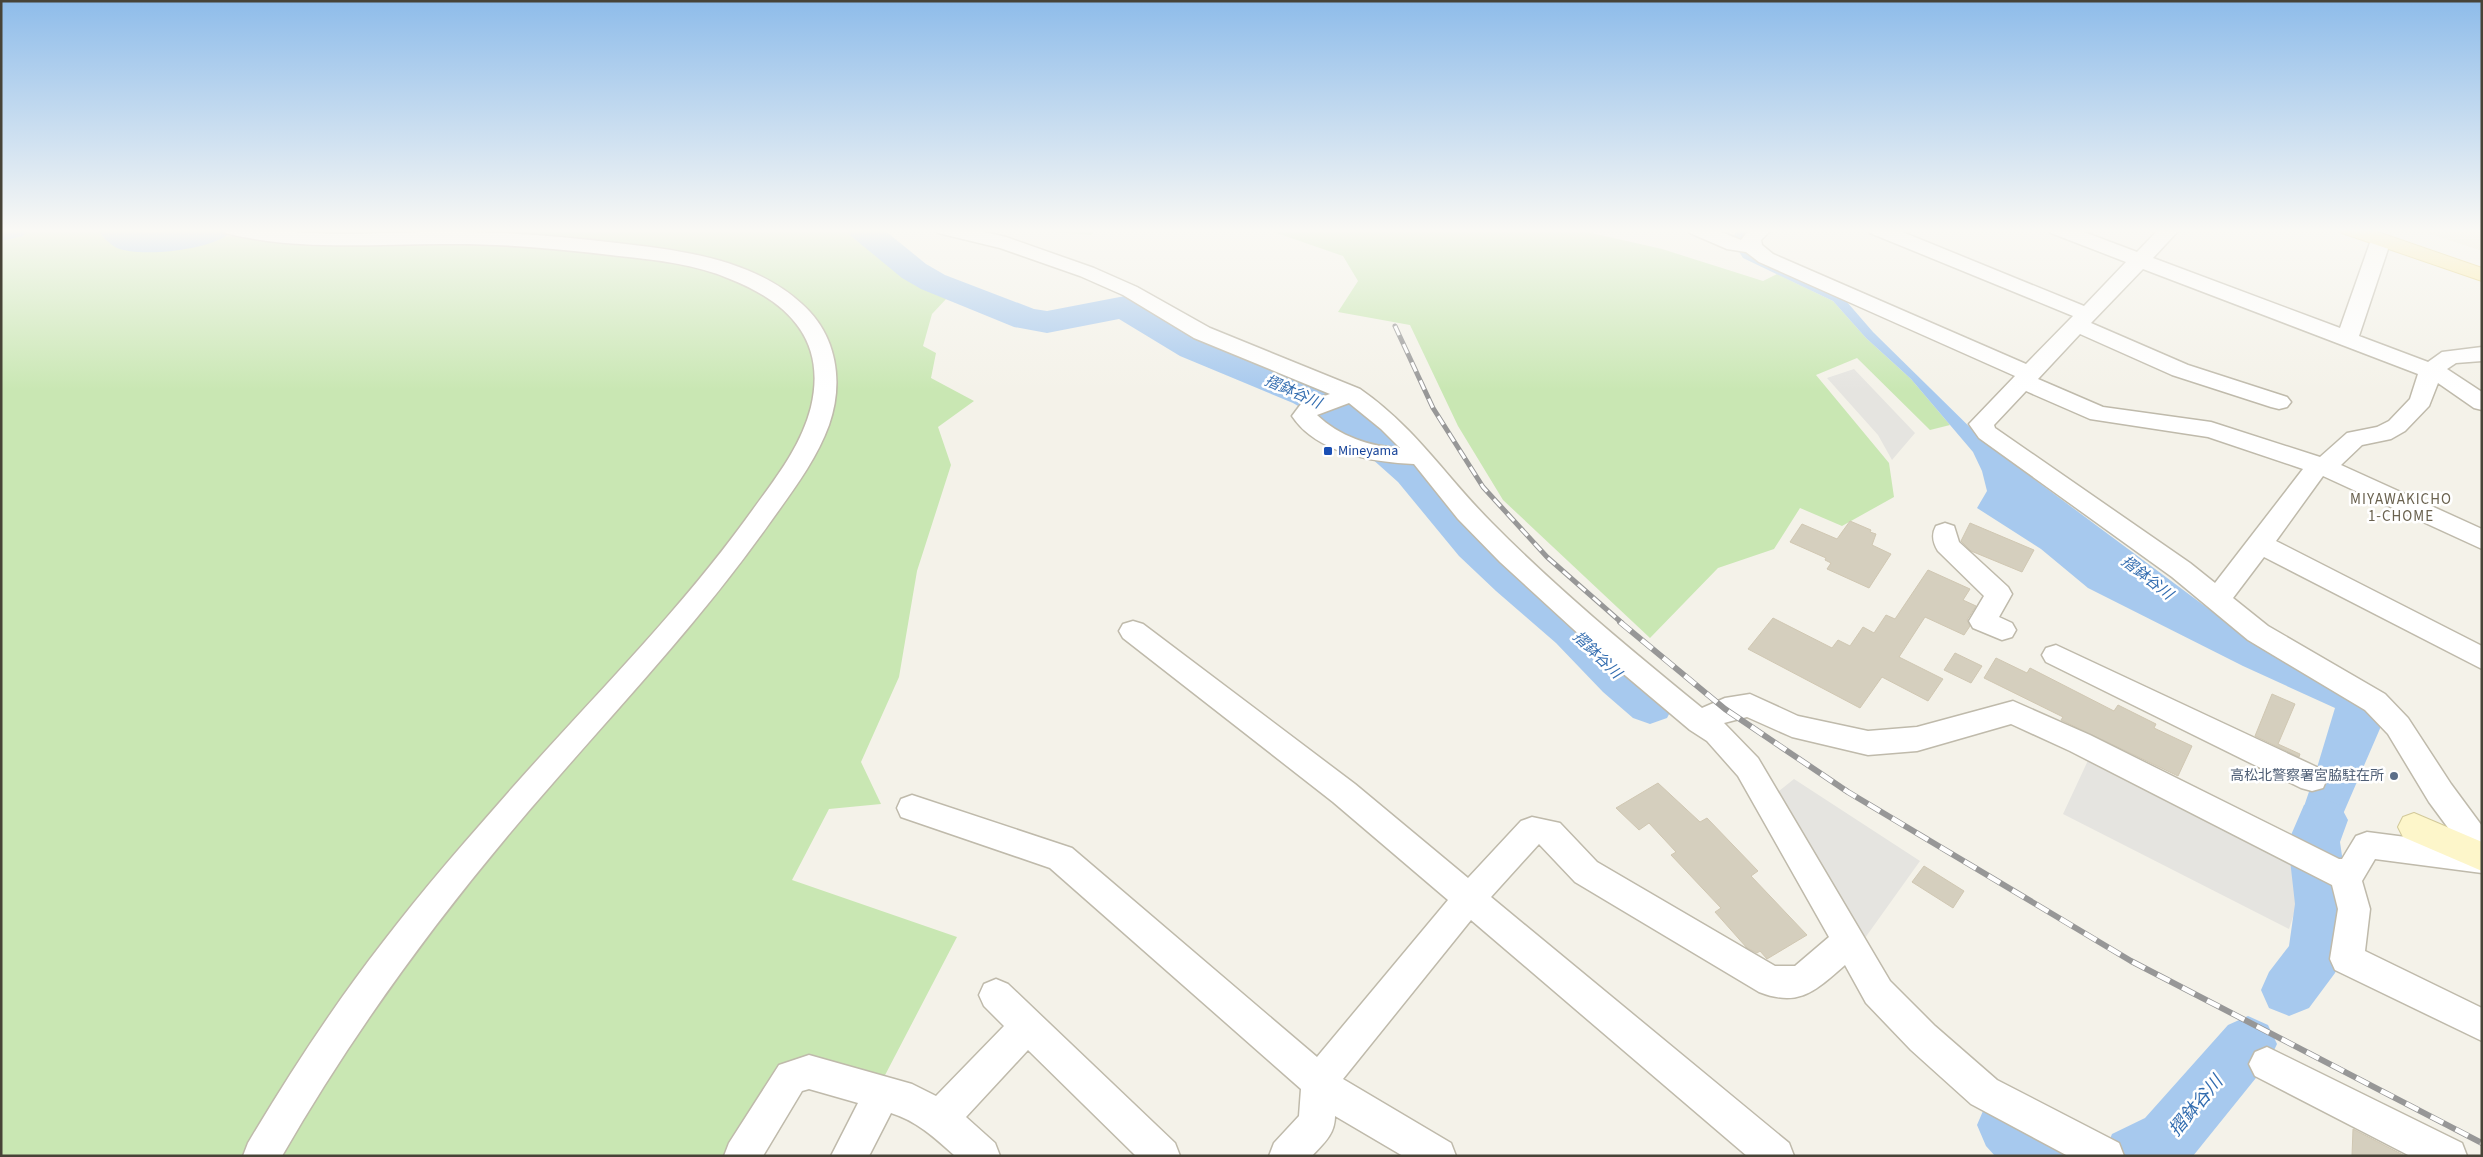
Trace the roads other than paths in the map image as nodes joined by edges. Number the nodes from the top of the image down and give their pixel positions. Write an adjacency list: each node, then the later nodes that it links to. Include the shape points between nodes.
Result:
1 (757, 283): 43 (street, via 774,292 808,320 818,337 825,362 824,394 805,450 743,543 693,607 538,779 396,950 305,1081)
2 (1111, 283): 13 (street, via 1202,333)
3 (1821, 283): 12 (street)
4 (1999, 283): 8 (street)
5 (2118, 283): 8 (street)
6 (2200, 283): 9 (street)
7 (2365, 283): 9 (street)
8 (2083, 320): 12 (street); 14 (street, via 2180,370)
9 (2347, 339): 11 (street)
10 (2482, 354): 11 (street, via 2450,357)
11 (2430, 371): 15 (street, via 2442,375); 17 (street, via 2420,401 2397,426 2383,434 2355,438)
12 (2026, 377): 17 (street, via 2098,414 2211,430); 21 (street, via 1981,424 1987,433 2165,559)
13 (1352, 394): 16 (street, via 1391,423); 16 (street, via 1309,409 1304,416 1312,425 1363,450 1382,455)
14 (2278, 402)
15 (2482, 403)
16 (1422, 457): 26 (street, via 1482,529 1600,639)
17 (2324, 467): 19 (street); 20 (street, via 2316,469)
18 (1945, 532): 22 (street, via 1947,545 1999,594 1984,621)
19 (2482, 540)
20 (2259, 543): 21 (street); 25 (street)
21 (2217, 600): 30 (street, via 2258,633 2375,702 2398,726 2440,793)
22 (2002, 630)
23 (1132, 631): 33 (street, via 1344,793)
24 (2056, 656): 27 (street)
25 (2482, 659)
26 (1700, 722): 32 (street, via 1725,709 1750,706 1792,726 1868,743 1917,739 2013,712); 34 (street, via 1717,733 1748,767)
27 (2312, 779)
28 (912, 808): 39 (street, via 1061,858)
29 (2414, 827): 31 (street)
30 (2482, 850)
31 (2482, 858): 32 (street, via 2367,844 2351,872)
32 (2331, 868): 36 (street, via 2354,909 2347,959)
33 (1470, 897): 34 (street, via 1532,830 1549,832 1586,872 1771,981 1802,981); 39 (street); 50 (street)
34 (1847, 942): 42 (street, via 1878,992 1923,1038 1984,1092)
35 (996, 995): 37 (street)
36 (2482, 1025)
37 (1028, 1026): 41 (street); 47 (street)
38 (2266, 1064): 51 (street)
39 (1319, 1080): 48 (street, via 1317,1124); 49 (street, via 1338,1097)
40 (882, 1094): 41 (street, via 912,1102); 44 (street, via 809,1072 791,1077); 45 (street)
41 (940, 1118): 46 (street)
42 (2098, 1152)
43 (261, 1156)
44 (742, 1156)
45 (848, 1156)
46 (982, 1156)
47 (1162, 1156)
48 (1287, 1156)
49 (1438, 1156)
50 (1776, 1156)
51 (2449, 1156)

